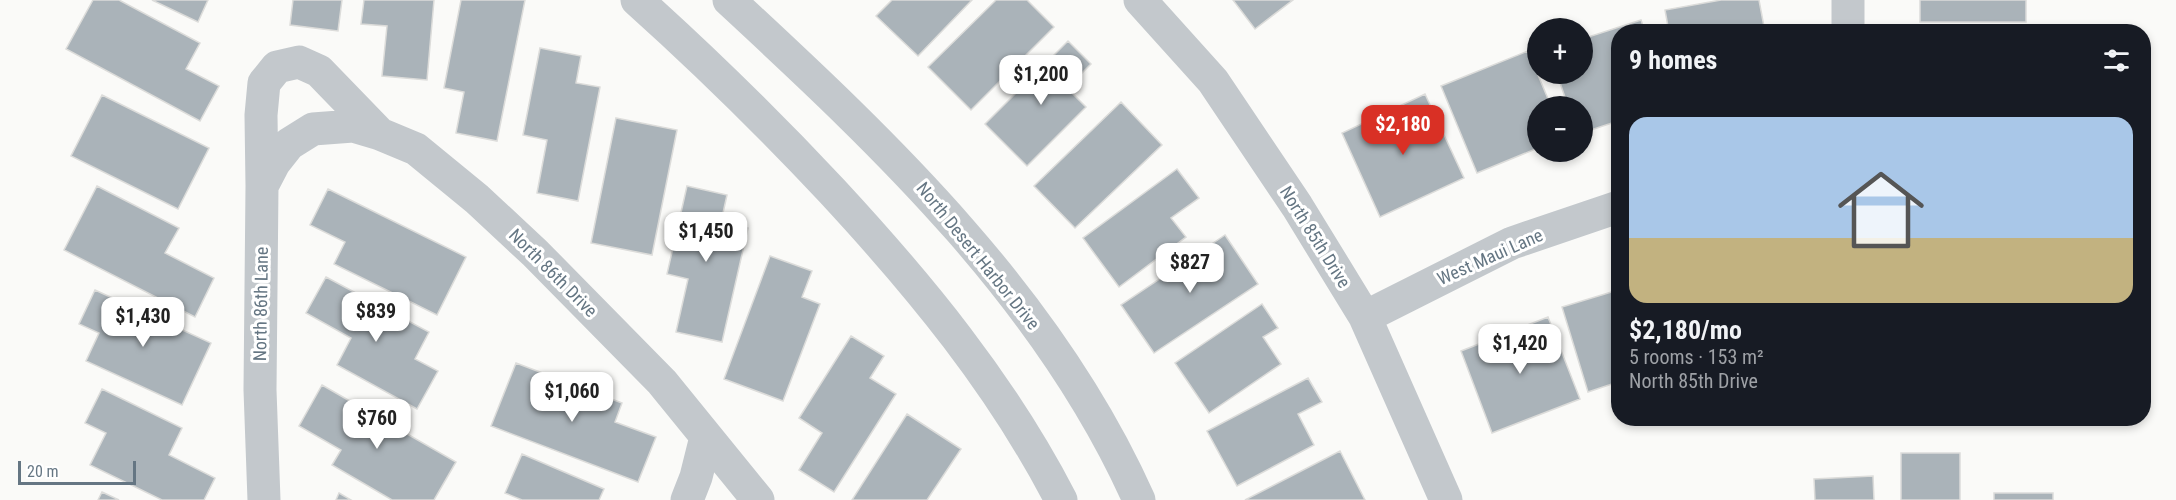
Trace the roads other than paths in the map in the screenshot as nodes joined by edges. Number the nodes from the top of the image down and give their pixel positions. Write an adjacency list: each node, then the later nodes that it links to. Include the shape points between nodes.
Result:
1 (637, 0): 15 (street, via 787,143 892,256 986,376 1024,432)
2 (729, 0): 16 (street, North Desert Harbor Drive, via 830,92 917,182 1002,280 1098,417)
3 (1140, 0): 10 (street, North 85th Drive, via 1213,81)
4 (1848, 0): 5 (street)
5 (1848, 24)
6 (313, 129): 7 (street, North 86th Drive, via 353,126); 8 (street, North 86th Lane, via 289,144)
7 (380, 134): 8 (street, North 86th Drive, via 319,71 299,62 277,67 264,82); 11 (street, North 86th Drive, via 416,149 477,199 662,382)
8 (262, 186): 12 (street, North 86th Lane, via 260,390)
9 (1611, 209): 10 (street, West Maui Lane, via 1512,243)
10 (1365, 317): 17 (street, North 85th Drive)
11 (706, 437): 13 (street); 14 (street, North 86th Drive)
12 (264, 500)
13 (687, 500)
14 (758, 500)
15 (1061, 500)
16 (1139, 500)
17 (1446, 500)

